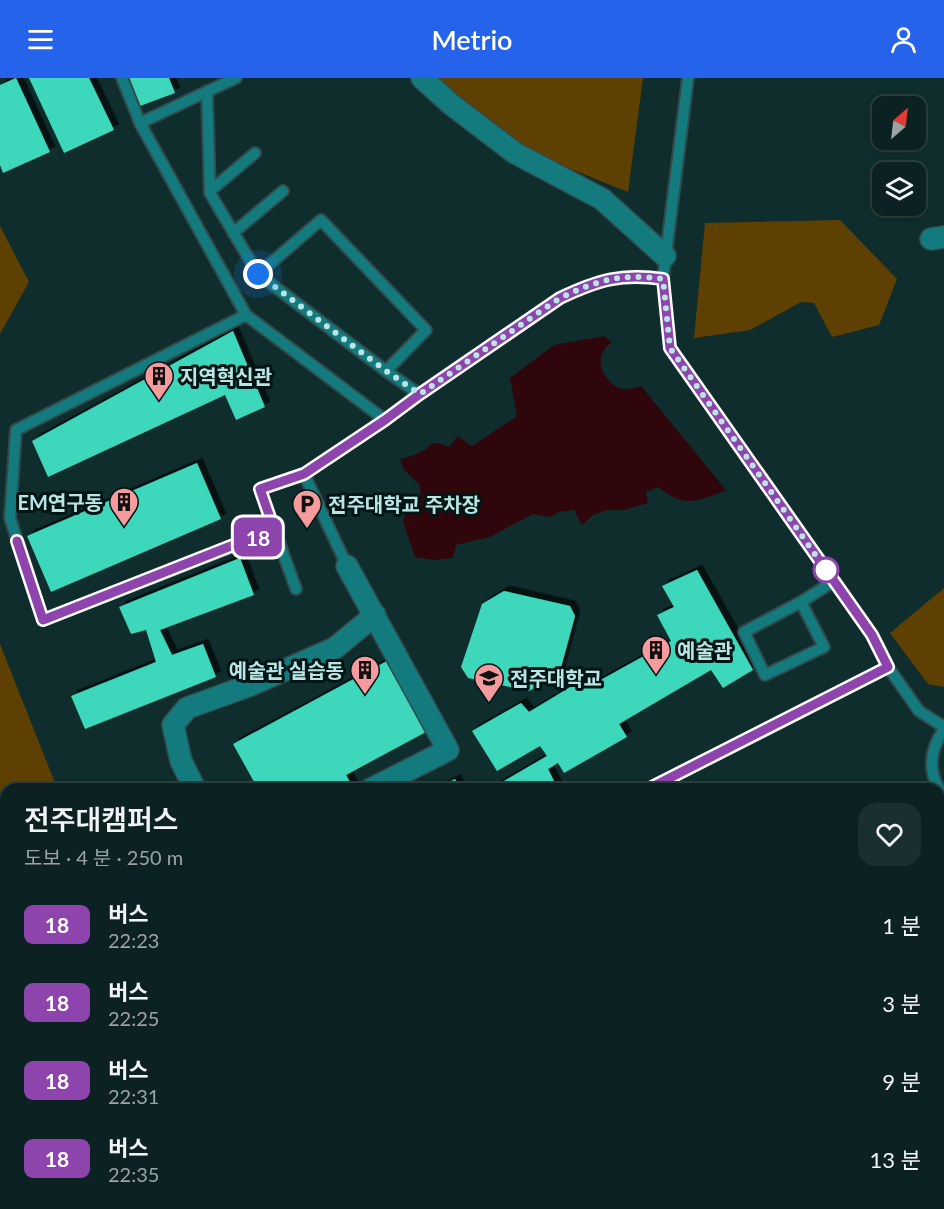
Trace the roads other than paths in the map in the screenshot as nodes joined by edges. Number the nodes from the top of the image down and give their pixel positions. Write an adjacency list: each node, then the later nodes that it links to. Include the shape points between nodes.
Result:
1 (122, 78): 6 (lane)
2 (236, 78): 5 (lane)
3 (422, 78): 11 (street, via 516,153 602,199)
4 (688, 78): 11 (lane)
5 (207, 91): 6 (lane); 8 (lane)
6 (140, 123): 14 (lane)
7 (255, 153): 8 (lane)
8 (210, 191): 10 (lane)
9 (283, 191): 10 (lane)
10 (233, 233): 12 (lane)
11 (665, 256): 13 (lane)
12 (258, 274): 15 (lane); 15 (lane, via 321,220 426,330)
13 (663, 279): 16 (lane, via 637,275 585,286 560,298); 21 (lane, via 670,348)
14 (246, 315): 17 (lane); 19 (lane, via 16,430 10,518 43,620)
15 (386, 371): 16 (lane)
16 (420, 394): 17 (lane)
17 (385, 420): 18 (lane)
18 (304, 474): 19 (lane, via 260,489); 20 (lane)
19 (275, 532): 22 (lane)
20 (347, 566): 24 (street)
21 (834, 581): 23 (lane); 25 (lane, via 872,635)
22 (296, 589)
23 (801, 602): 23 (lane, via 824,647 765,675 744,632)
24 (375, 615): 27 (street, via 335,648 187,708 173,725 181,761); 28 (street, via 448,750)
25 (888, 667): 26 (lane, via 920,711); 29 (lane)
26 (944, 728): 30 (lane, via 932,756)
27 (192, 783)
28 (383, 783)
29 (660, 783)
30 (937, 783)

